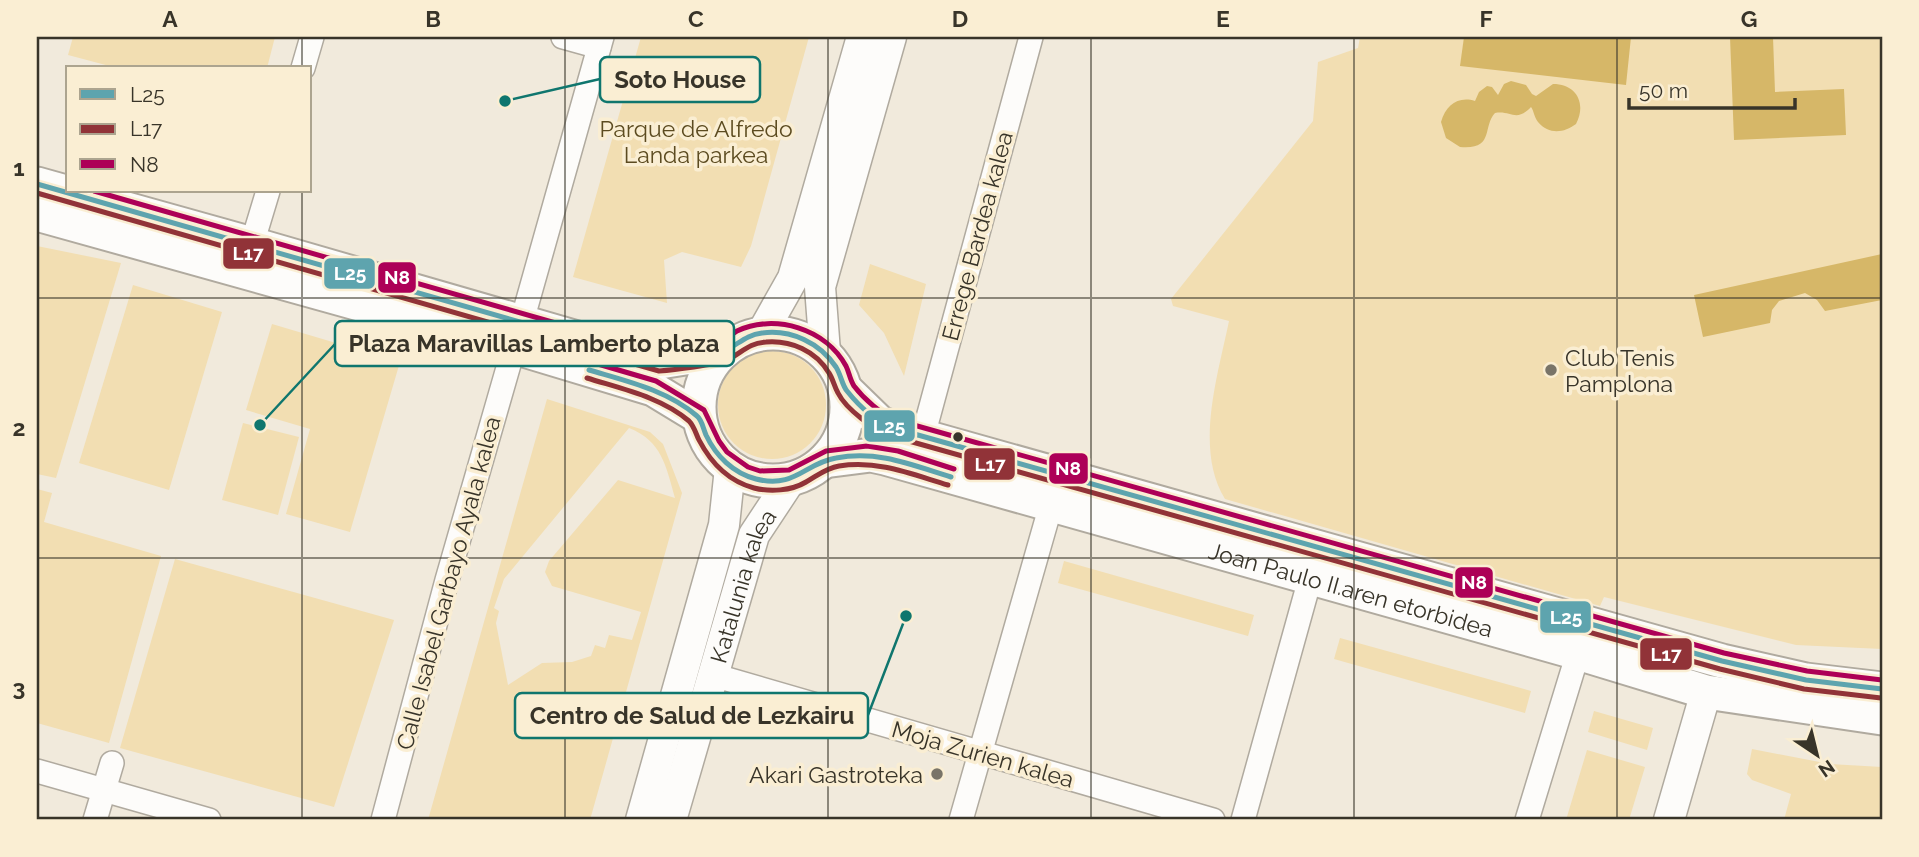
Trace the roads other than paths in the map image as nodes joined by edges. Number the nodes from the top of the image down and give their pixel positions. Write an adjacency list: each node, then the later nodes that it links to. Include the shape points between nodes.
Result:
1 (312, 37): 7 (street)
2 (563, 37): 6 (street)
3 (862, 37): 12 (street, via 793,278)
4 (891, 37): 15 (street, via 820,287)
5 (1031, 37): 18 (street, Errege Bardea kalea)
6 (601, 42): 13 (street, Calle Isabel Garbayo Ayala kalea)
7 (304, 66)
8 (37, 184): 11 (main road)
9 (268, 192): 11 (street)
10 (37, 214): 13 (main road)
11 (252, 244): 13 (main road)
12 (762, 333): 14 (main road, via 741,339); 15 (main road, via 785,333)
13 (518, 334): 14 (main road, via 660,362); 17 (main road, via 653,389); 35 (street, Calle Isabel Garbayo Ayala kalea)
14 (723, 352): 17 (main road, via 699,393)
15 (825, 352): 16 (main road)
16 (846, 390): 18 (main road, Joan Paulo II.aren etorbidea, via 880,423); 19 (main road, via 844,427)
17 (699, 417): 20 (main road, via 715,454)
18 (923, 436): 26 (main road, Joan Paulo II.aren etorbidea, via 1722,662 1807,680)
19 (824, 461): 21 (main road); 22 (main road, Joan Paulo II.aren etorbidea, via 871,454)
20 (730, 468): 21 (main road, via 770,481); 36 (street, Katalunia kalea, via 722,533)
21 (791, 479): 25 (street, Katalunia kalea, via 754,535)
22 (1051, 505): 23 (main road, Joan Paulo II.aren etorbidea); 29 (street)
23 (1310, 579): 24 (main road, Joan Paulo II.aren etorbidea); 40 (street)
24 (1578, 653): 27 (main road, Joan Paulo II.aren etorbidea); 41 (street)
25 (713, 676): 29 (street, Moja Zurien kalea); 37 (street, Katalunia kalea)
26 (1882, 689)
27 (1706, 692): 28 (main road, Joan Paulo II.aren etorbidea); 42 (street)
28 (1882, 718)
29 (979, 753): 38 (street); 39 (street, Moja Zurien kalea)
30 (112, 763): 32 (street)
31 (37, 771): 32 (street)
32 (104, 790): 33 (street); 34 (street)
33 (95, 820)
34 (209, 820)
35 (383, 820)
36 (641, 820)
37 (671, 820)
38 (961, 820)
39 (1213, 820)
40 (1243, 820)
41 (1527, 820)
42 (1669, 820)

